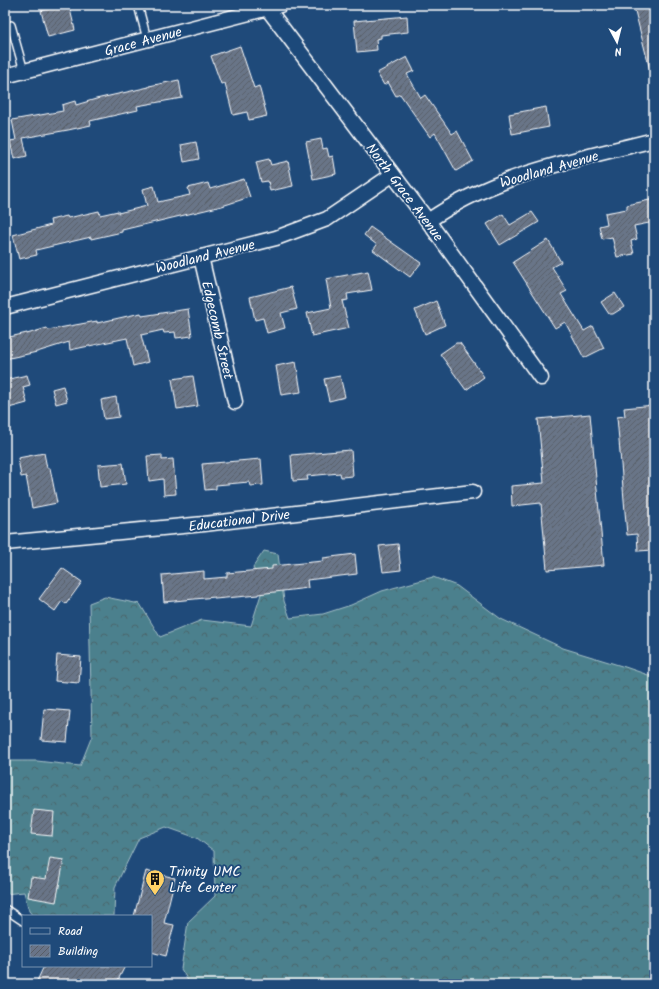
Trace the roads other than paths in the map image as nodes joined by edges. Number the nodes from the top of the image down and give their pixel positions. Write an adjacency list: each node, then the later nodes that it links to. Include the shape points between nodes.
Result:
1 (138, 5): 4 (lane)
2 (274, 7): 4 (street, Grace Avenue); 8 (street, North Grace Avenue)
3 (11, 24): 5 (lane)
4 (147, 39): 5 (street, Grace Avenue)
5 (24, 71): 6 (street, Grace Avenue)
6 (5, 76)
7 (654, 140): 9 (street, Woodland Avenue, via 532,171 468,196)
8 (392, 175): 9 (street, North Grace Avenue); 10 (street, Woodland Avenue, via 327,219 276,238)
9 (428, 221): 12 (street, North Grace Avenue)
10 (201, 257): 11 (street, Woodland Avenue); 13 (street, Edgecomb Street)
11 (5, 307)
12 (541, 378)
13 (234, 402)
14 (473, 492): 15 (street, Educational Drive, via 204,524)
15 (5, 543)
16 (5, 909): 17 (lane)
17 (22, 920)

